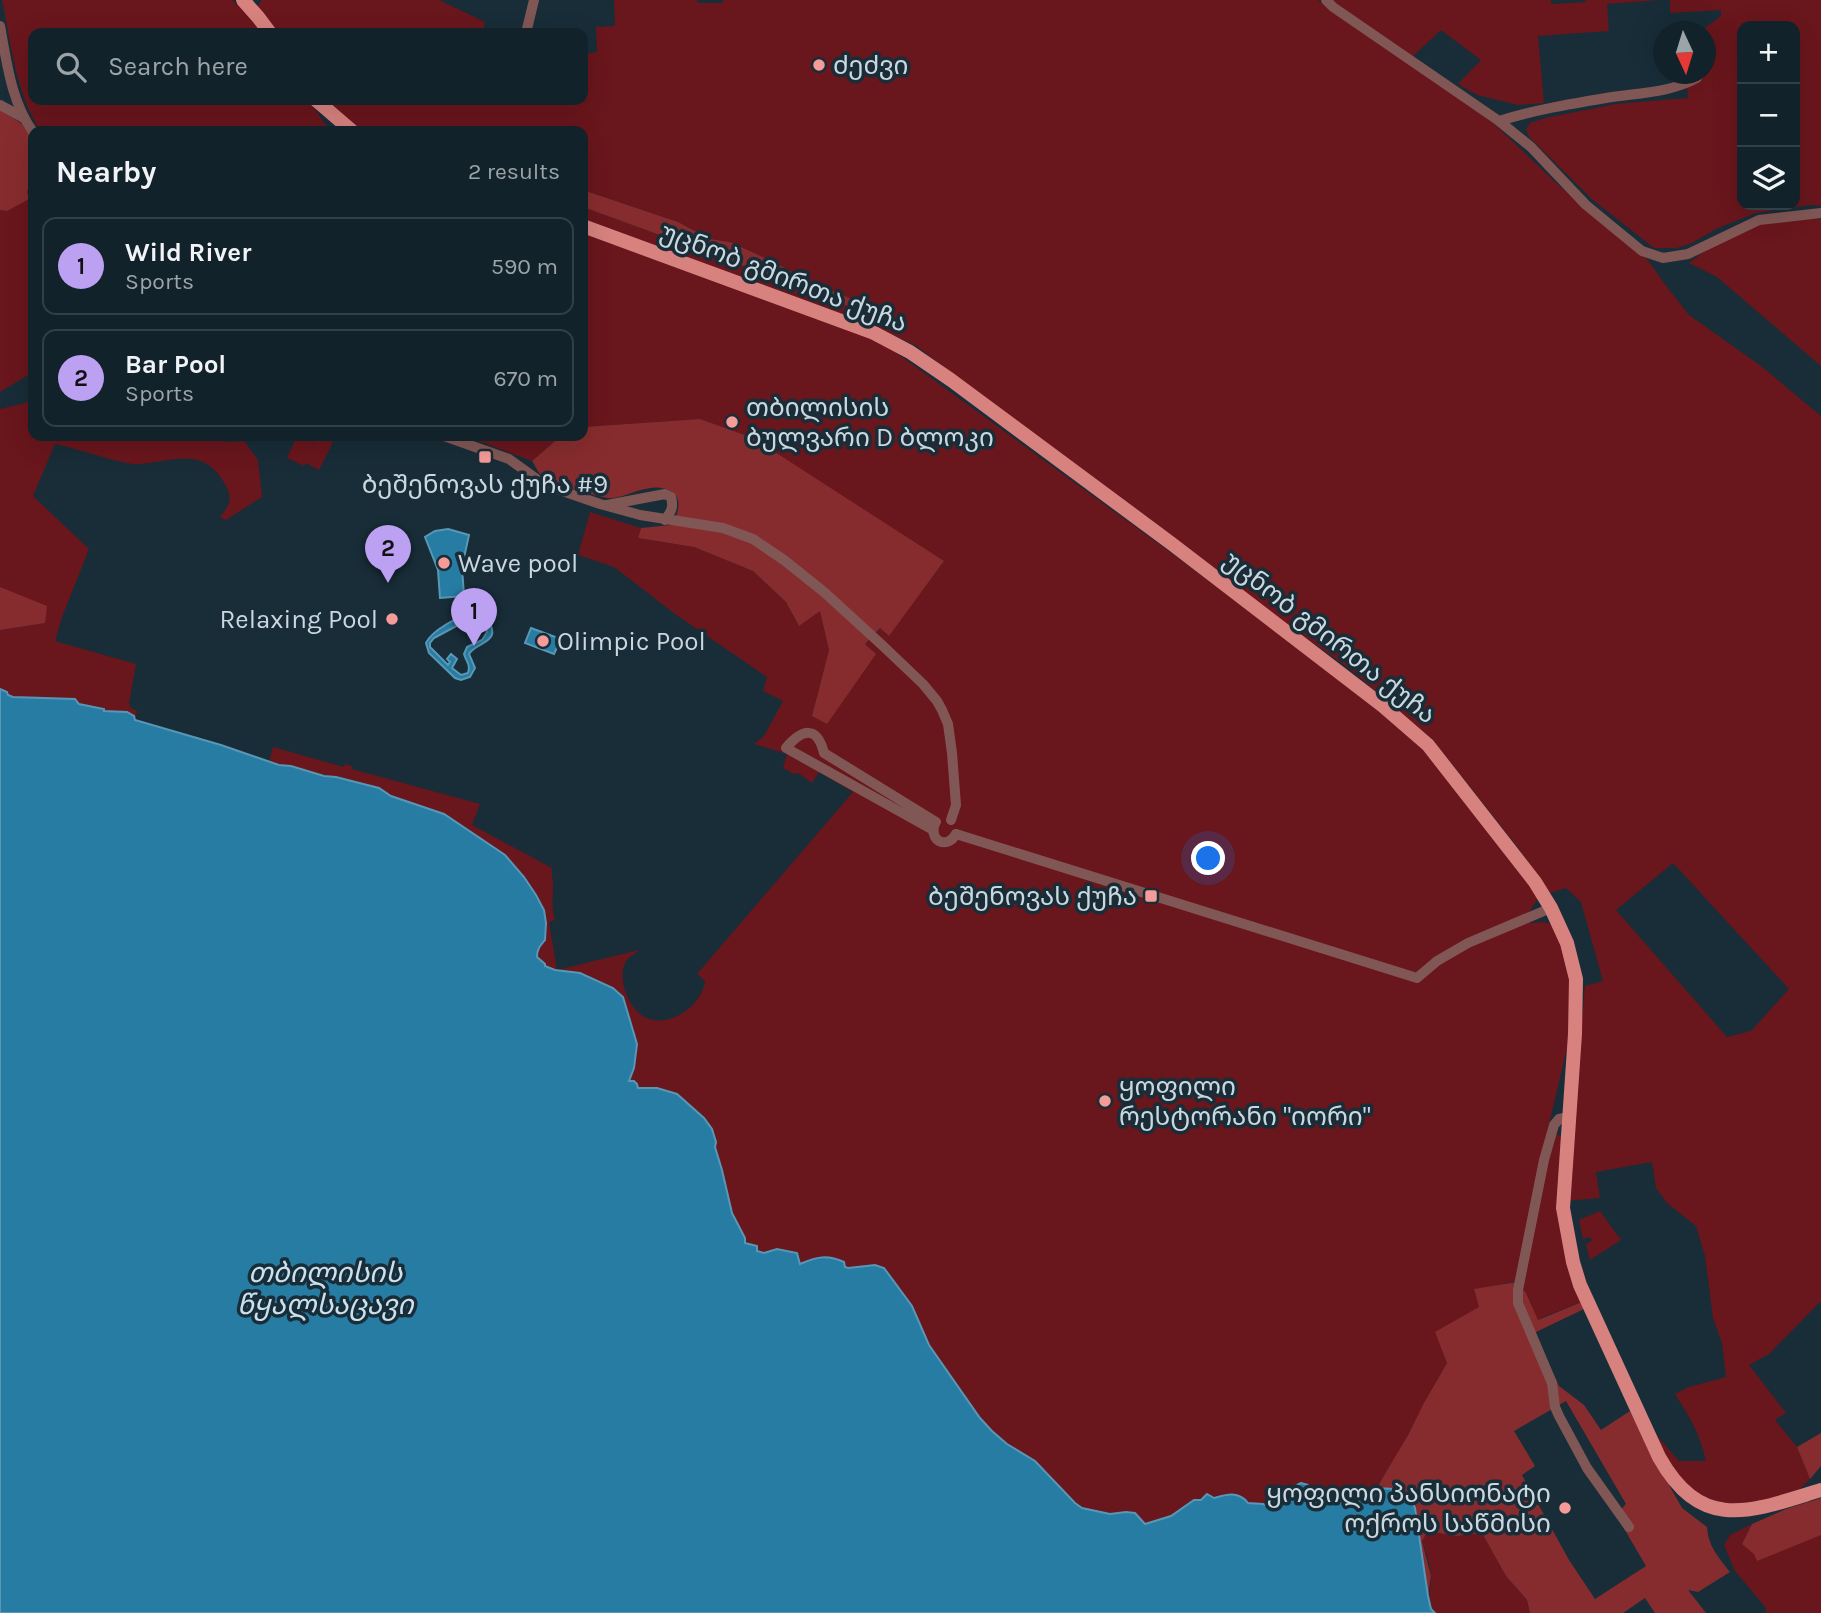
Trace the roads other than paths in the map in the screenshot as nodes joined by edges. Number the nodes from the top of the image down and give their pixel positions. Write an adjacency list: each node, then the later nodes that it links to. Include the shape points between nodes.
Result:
1 (534, 0): 6 (street)
2 (1326, 0): 12 (street)
3 (250, 2): 5 (main road)
4 (0, 26): 8 (street)
5 (267, 28)
6 (527, 28)
7 (1684, 84): 12 (street)
8 (12, 87): 9 (street, via 9,98); 11 (street)
9 (0, 104): 11 (street)
10 (322, 105): 14 (main road)
11 (24, 118): 13 (street)
12 (1499, 121): 15 (street, via 1531,147 1586,205 1642,251 1663,258 1688,254 1759,220)
13 (29, 126)
14 (346, 126)
15 (1821, 213)
16 (588, 228): 23 (main road, უცნობ გმირთა ქუჩა, via 874,333 951,380 1296,638 1419,737 1535,881)
17 (458, 441): 18 (street, via 509,459 545,485)
18 (605, 506): 19 (street); 19 (street, via 666,494 673,503)
19 (665, 520): 20 (street, via 723,528 753,539 824,592 923,684 942,710 953,753 956,805)
20 (951, 820): 21 (street, via 943,819); 22 (street)
21 (934, 826): 21 (street, via 824,753 815,736 800,734 786,748); 22 (street, via 935,838 941,842 949,842)
22 (956, 834): 23 (street, via 1417,978 1468,943)
23 (1551, 908): 24 (main road, უცნობ გმირთა ქუჩა, via 1576,979)
24 (1569, 1117): 25 (main road, უცნობ გმირთა ქუჩა, via 1563,1208 1573,1262 1605,1343 1669,1476 1694,1499 1729,1510 1759,1509); 26 (street, via 1554,1125 1544,1160 1518,1303 1552,1383 1559,1416 1587,1468)
25 (1821, 1489)
26 (1629, 1527)

